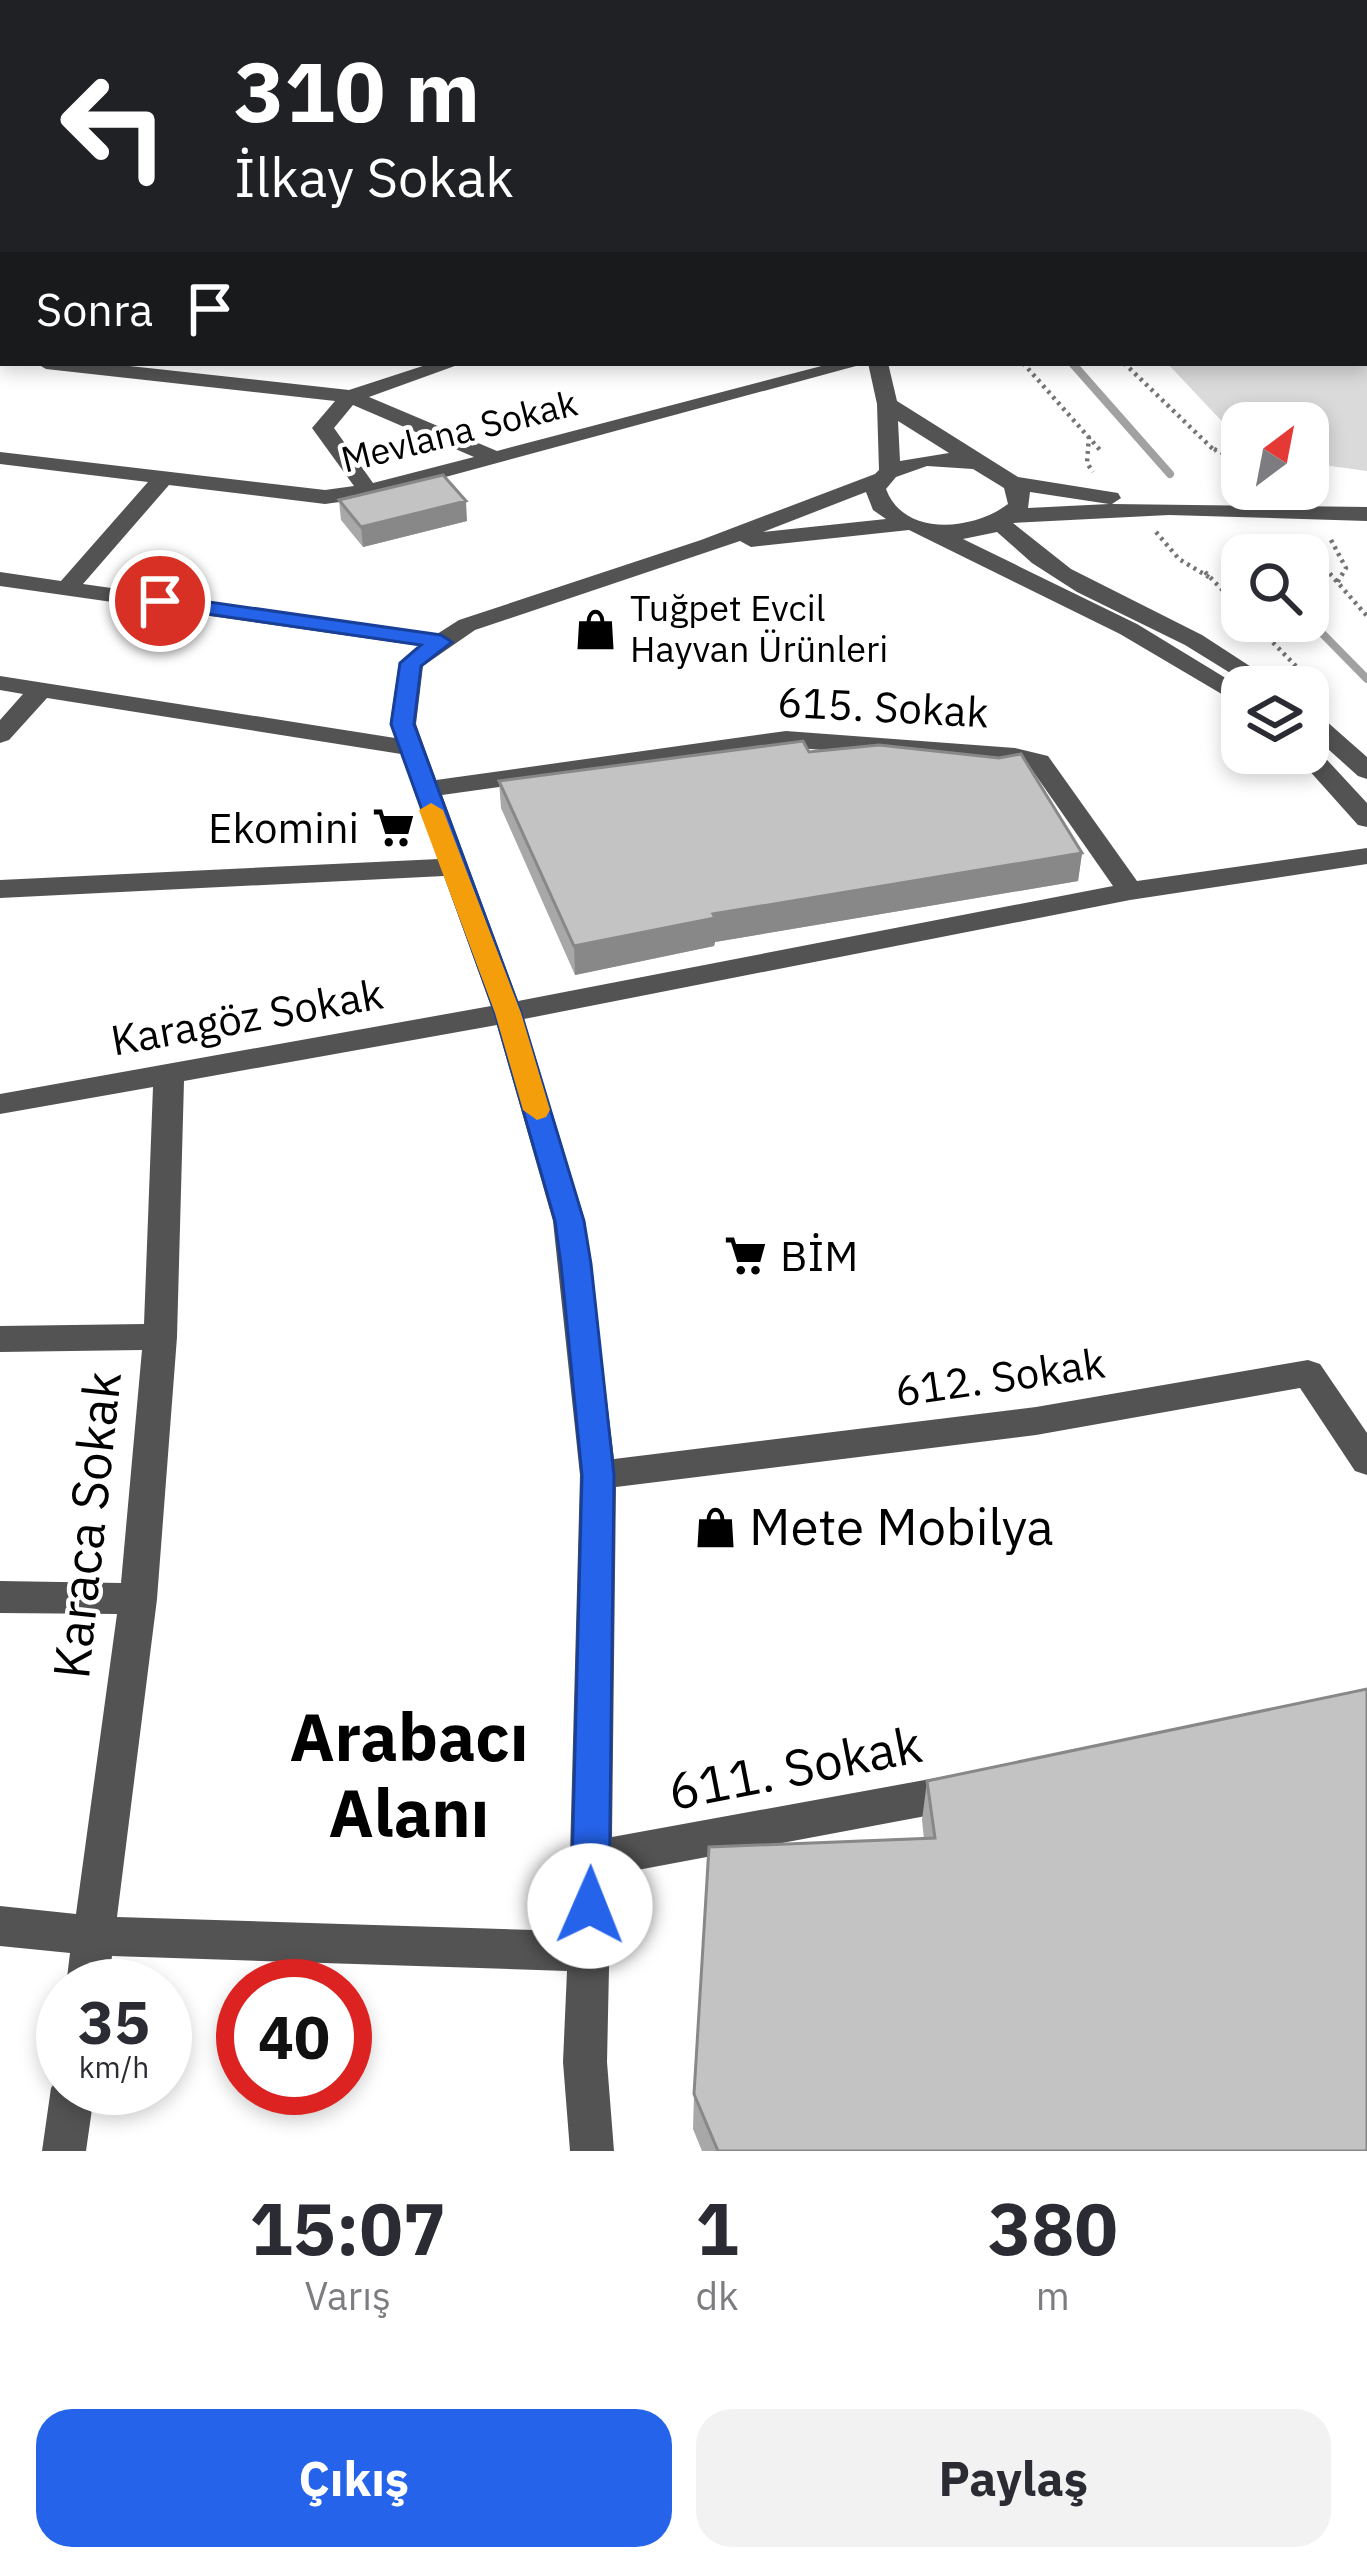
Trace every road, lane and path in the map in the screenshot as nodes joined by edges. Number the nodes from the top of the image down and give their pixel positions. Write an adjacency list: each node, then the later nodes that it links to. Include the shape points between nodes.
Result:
1 (73, 366): 7 (street)
2 (444, 366): 7 (street)
3 (845, 366): 13 (street, Mevlana Sokak)
4 (879, 366): 8 (street)
5 (1025, 366): 9 (path)
6 (1127, 366): 11 (path)
7 (350, 397): 13 (street); 19 (street, via 323,428)
8 (887, 404): 14 (street); 16 (street)
9 (1089, 436): 10 (path); 15 (path)
10 (1100, 450)
11 (1221, 453)
12 (0, 458): 17 (street, Mevlana Sokak)
13 (496, 458): 19 (street, Mevlana Sokak)
14 (986, 466): 16 (street, via 925,460); 18 (street)
15 (1094, 473)
16 (884, 475): 23 (street, via 873,491 877,504); 25 (street)
17 (163, 478): 19 (street, Mevlana Sokak, via 325,497); 31 (street)
18 (1014, 483): 21 (street); 22 (street, via 1020,494)
19 (368, 491)
20 (1367, 514): 21 (street)
21 (1172, 518): 22 (street); 29 (path, via 1154,528 1178,559)
22 (1006, 519): 23 (street, via 980,530); 36 (street, via 1021,544 1060,573)
23 (918, 527): 25 (street); 39 (street)
24 (1323, 530): 30 (path, via 1346,568)
25 (709, 545): 34 (street, via 467,625)
26 (1205, 572): 29 (path)
27 (1329, 574): 30 (path)
28 (0, 578): 31 (street)
29 (1212, 579): 32 (path)
30 (1337, 583): 33 (path)
31 (67, 588): 34 (street)
32 (1221, 588)
33 (1367, 616)
34 (441, 642): 43 (street, via 411,663 403,724)
35 (1268, 642): 37 (path)
36 (1235, 666)
37 (1286, 666)
38 (0, 682): 40 (street)
39 (1221, 683)
40 (41, 689): 42 (street); 43 (street)
41 (1329, 722): 44 (street)
42 (0, 735)
43 (410, 748): 46 (street)
44 (1367, 771)
45 (1326, 774): 47 (street)
46 (424, 790): 49 (street); 51 (street, 615. Sokak, via 786,739 1015,756 1039,761)
47 (1367, 819)
48 (1367, 856): 51 (street)
49 (452, 867): 50 (street); 52 (street)
50 (0, 889)
51 (1130, 891): 52 (street)
52 (508, 1013): 53 (street, Karagöz Sokak); 58 (street, via 569,1221)
53 (169, 1072): 54 (street, Karagöz Sokak); 55 (street, Karaca Sokak)
54 (0, 1104)
55 (160, 1337): 56 (street); 60 (street, Karaca Sokak)
56 (0, 1339)
57 (1367, 1461): 58 (street, 612. Sokak, via 1308,1372 1036,1420)
58 (598, 1475): 62 (street)
59 (0, 1598): 60 (street)
60 (138, 1599): 64 (street, Karaca Sokak)
61 (995, 1784): 62 (street, 611. Sokak)
62 (591, 1860): 65 (street)
63 (0, 1926): 64 (street)
64 (94, 1936): 65 (street); 66 (street, Karaca Sokak)
65 (590, 1952): 69 (street, via 585,2062)
66 (91, 1959)
67 (69, 2115): 68 (street)
68 (64, 2151)
69 (592, 2151)

